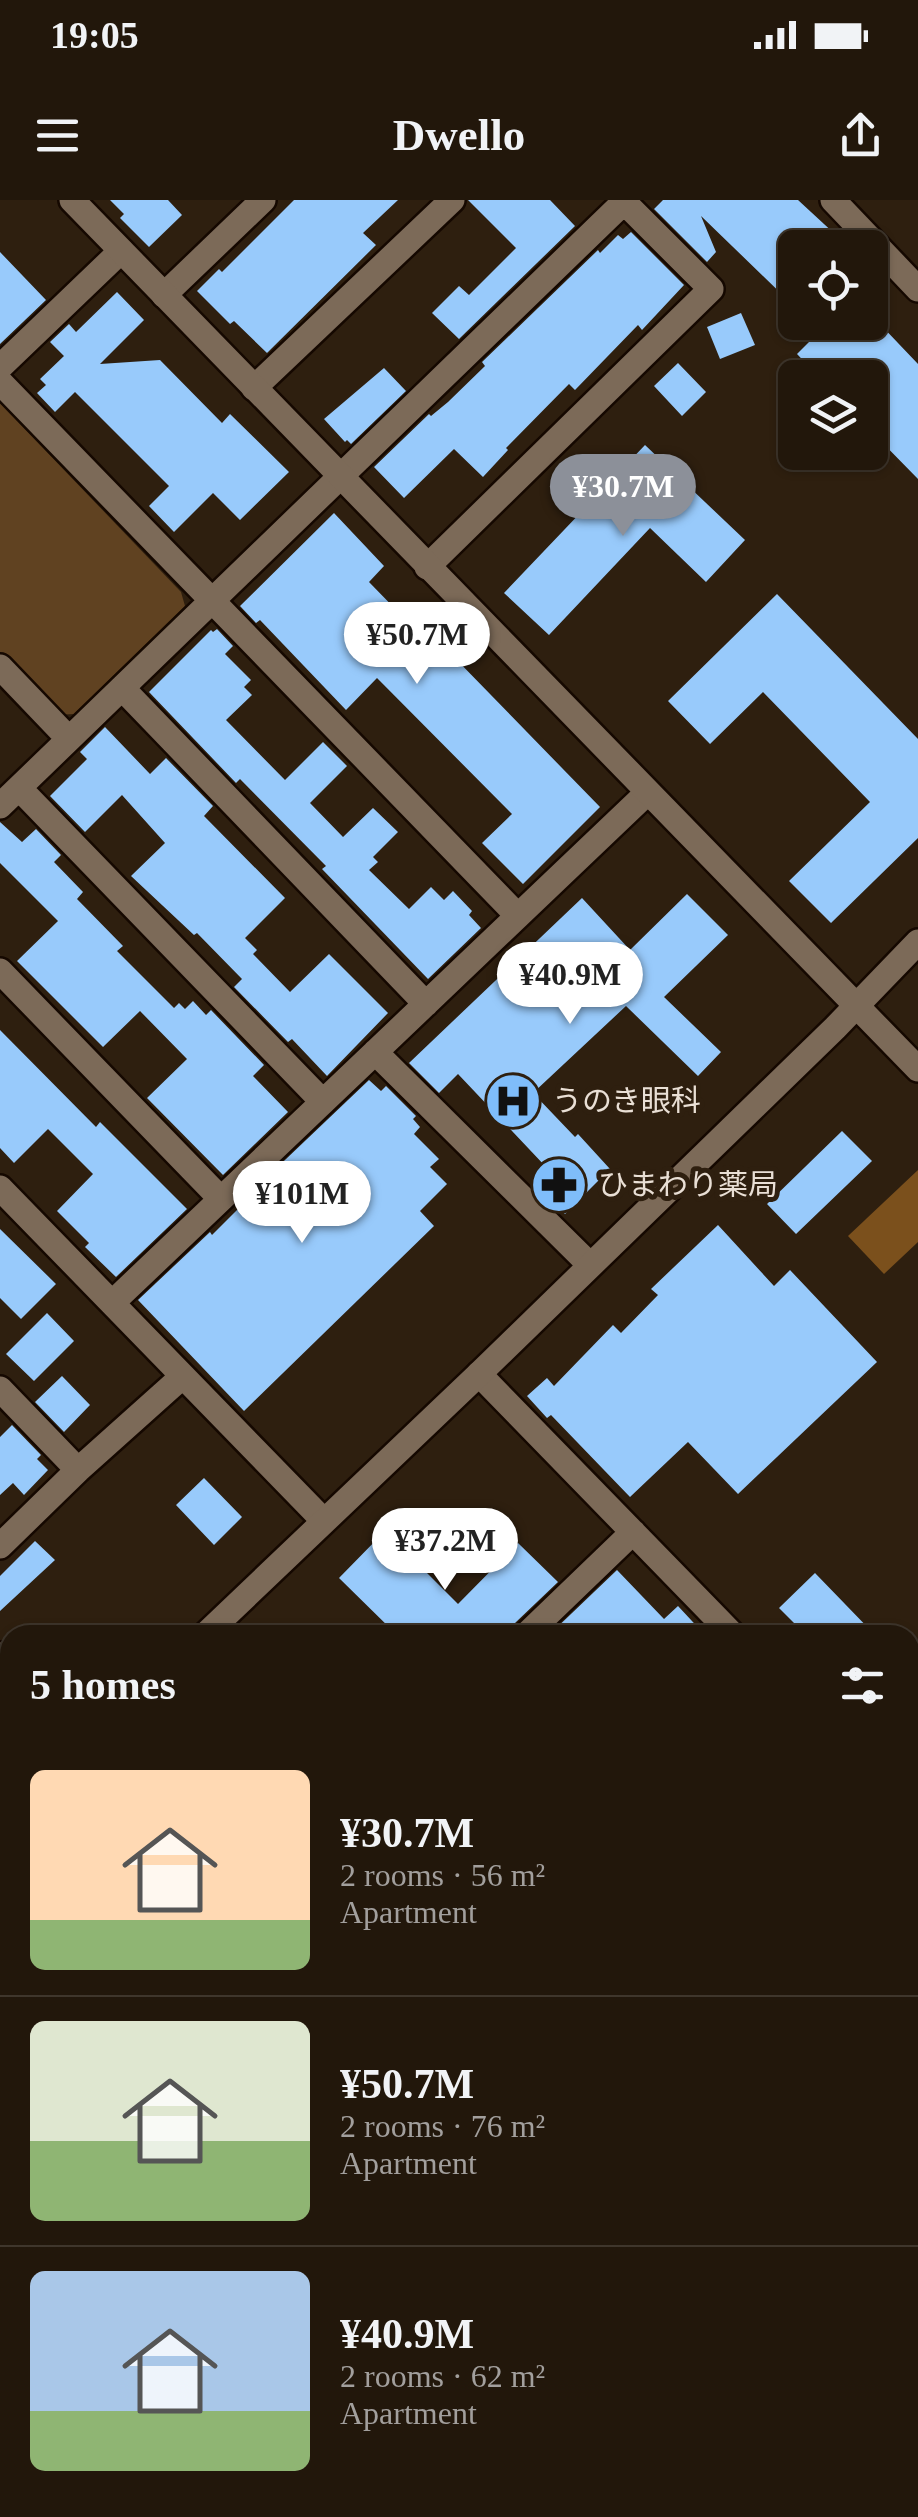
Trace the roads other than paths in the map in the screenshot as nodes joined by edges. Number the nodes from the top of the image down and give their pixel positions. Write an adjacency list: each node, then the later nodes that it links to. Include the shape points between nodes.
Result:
1 (72, 200): 6 (street)
2 (263, 200): 8 (street)
3 (452, 200): 11 (street)
4 (833, 200): 7 (street)
5 (623, 201): 12 (street); 13 (street, via 711,289)
6 (120, 251): 8 (street); 9 (street)
7 (918, 289)
8 (164, 295): 11 (street)
9 (0, 367)
10 (0, 382): 14 (street)
11 (254, 388): 12 (street)
12 (340, 478): 13 (street); 14 (street)
13 (427, 567): 19 (street)
14 (213, 599): 16 (street); 21 (street)
15 (0, 667): 17 (street)
16 (122, 688): 17 (street); 24 (street)
17 (69, 739): 18 (street)
18 (19, 788): 20 (street); 28 (street)
19 (648, 793): 21 (street); 25 (street)
20 (0, 806)
21 (518, 916): 24 (street)
22 (918, 942): 25 (street)
23 (0, 971): 30 (street)
24 (426, 1004): 26 (street)
25 (856, 1005): 27 (street); 31 (street)
26 (376, 1052): 28 (street); 31 (street)
27 (918, 1069)
28 (322, 1102): 30 (street)
29 (0, 1188): 32 (street)
30 (220, 1200): 32 (street)
31 (589, 1264): 33 (street)
32 (112, 1303): 34 (street)
33 (479, 1374): 37 (street); 38 (street)
34 (183, 1376): 36 (street); 37 (street)
35 (0, 1389): 36 (street)
36 (78, 1470): 39 (street)
37 (323, 1520): 40 (street)
38 (633, 1532): 41 (street); 42 (street)
39 (0, 1546)
40 (215, 1625)
41 (536, 1625)
42 (724, 1625)

